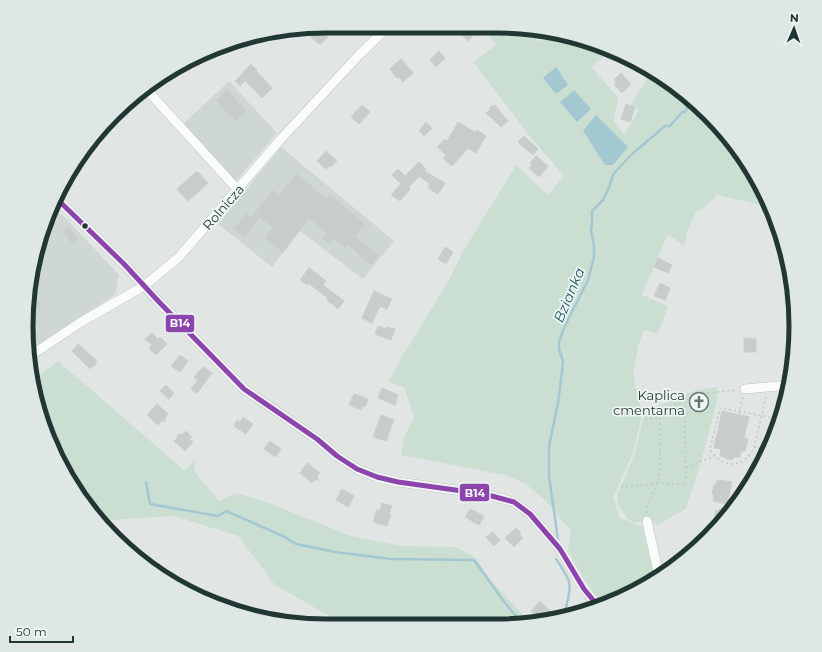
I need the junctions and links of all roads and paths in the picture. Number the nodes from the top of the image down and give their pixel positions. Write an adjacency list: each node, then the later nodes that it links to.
1 (382, 33): 3 (street, Rolnicza)
2 (149, 93): 3 (street)
3 (238, 190): 5 (street, Rolnicza)
4 (60, 202): 5 (street)
5 (144, 286): 6 (street, Rolnicza); 25 (street)
6 (35, 353)
7 (782, 386): 8 (street)
8 (768, 387): 9 (street); 13 (path)
9 (745, 389): 10 (path); 11 (path)
10 (684, 401): 15 (path); 20 (path)
11 (740, 411): 12 (path); 13 (path); 19 (path)
12 (739, 414)
13 (761, 416): 16 (path); 17 (path)
14 (644, 418): 15 (path)
15 (660, 418): 21 (path)
16 (773, 419)
17 (754, 447): 18 (path); 19 (path)
18 (762, 449)
19 (715, 456): 20 (path)
20 (686, 468): 21 (path)
21 (657, 484): 22 (path); 23 (path)
22 (621, 487)
23 (647, 521): 24 (street)
24 (658, 571)
25 (594, 602)

